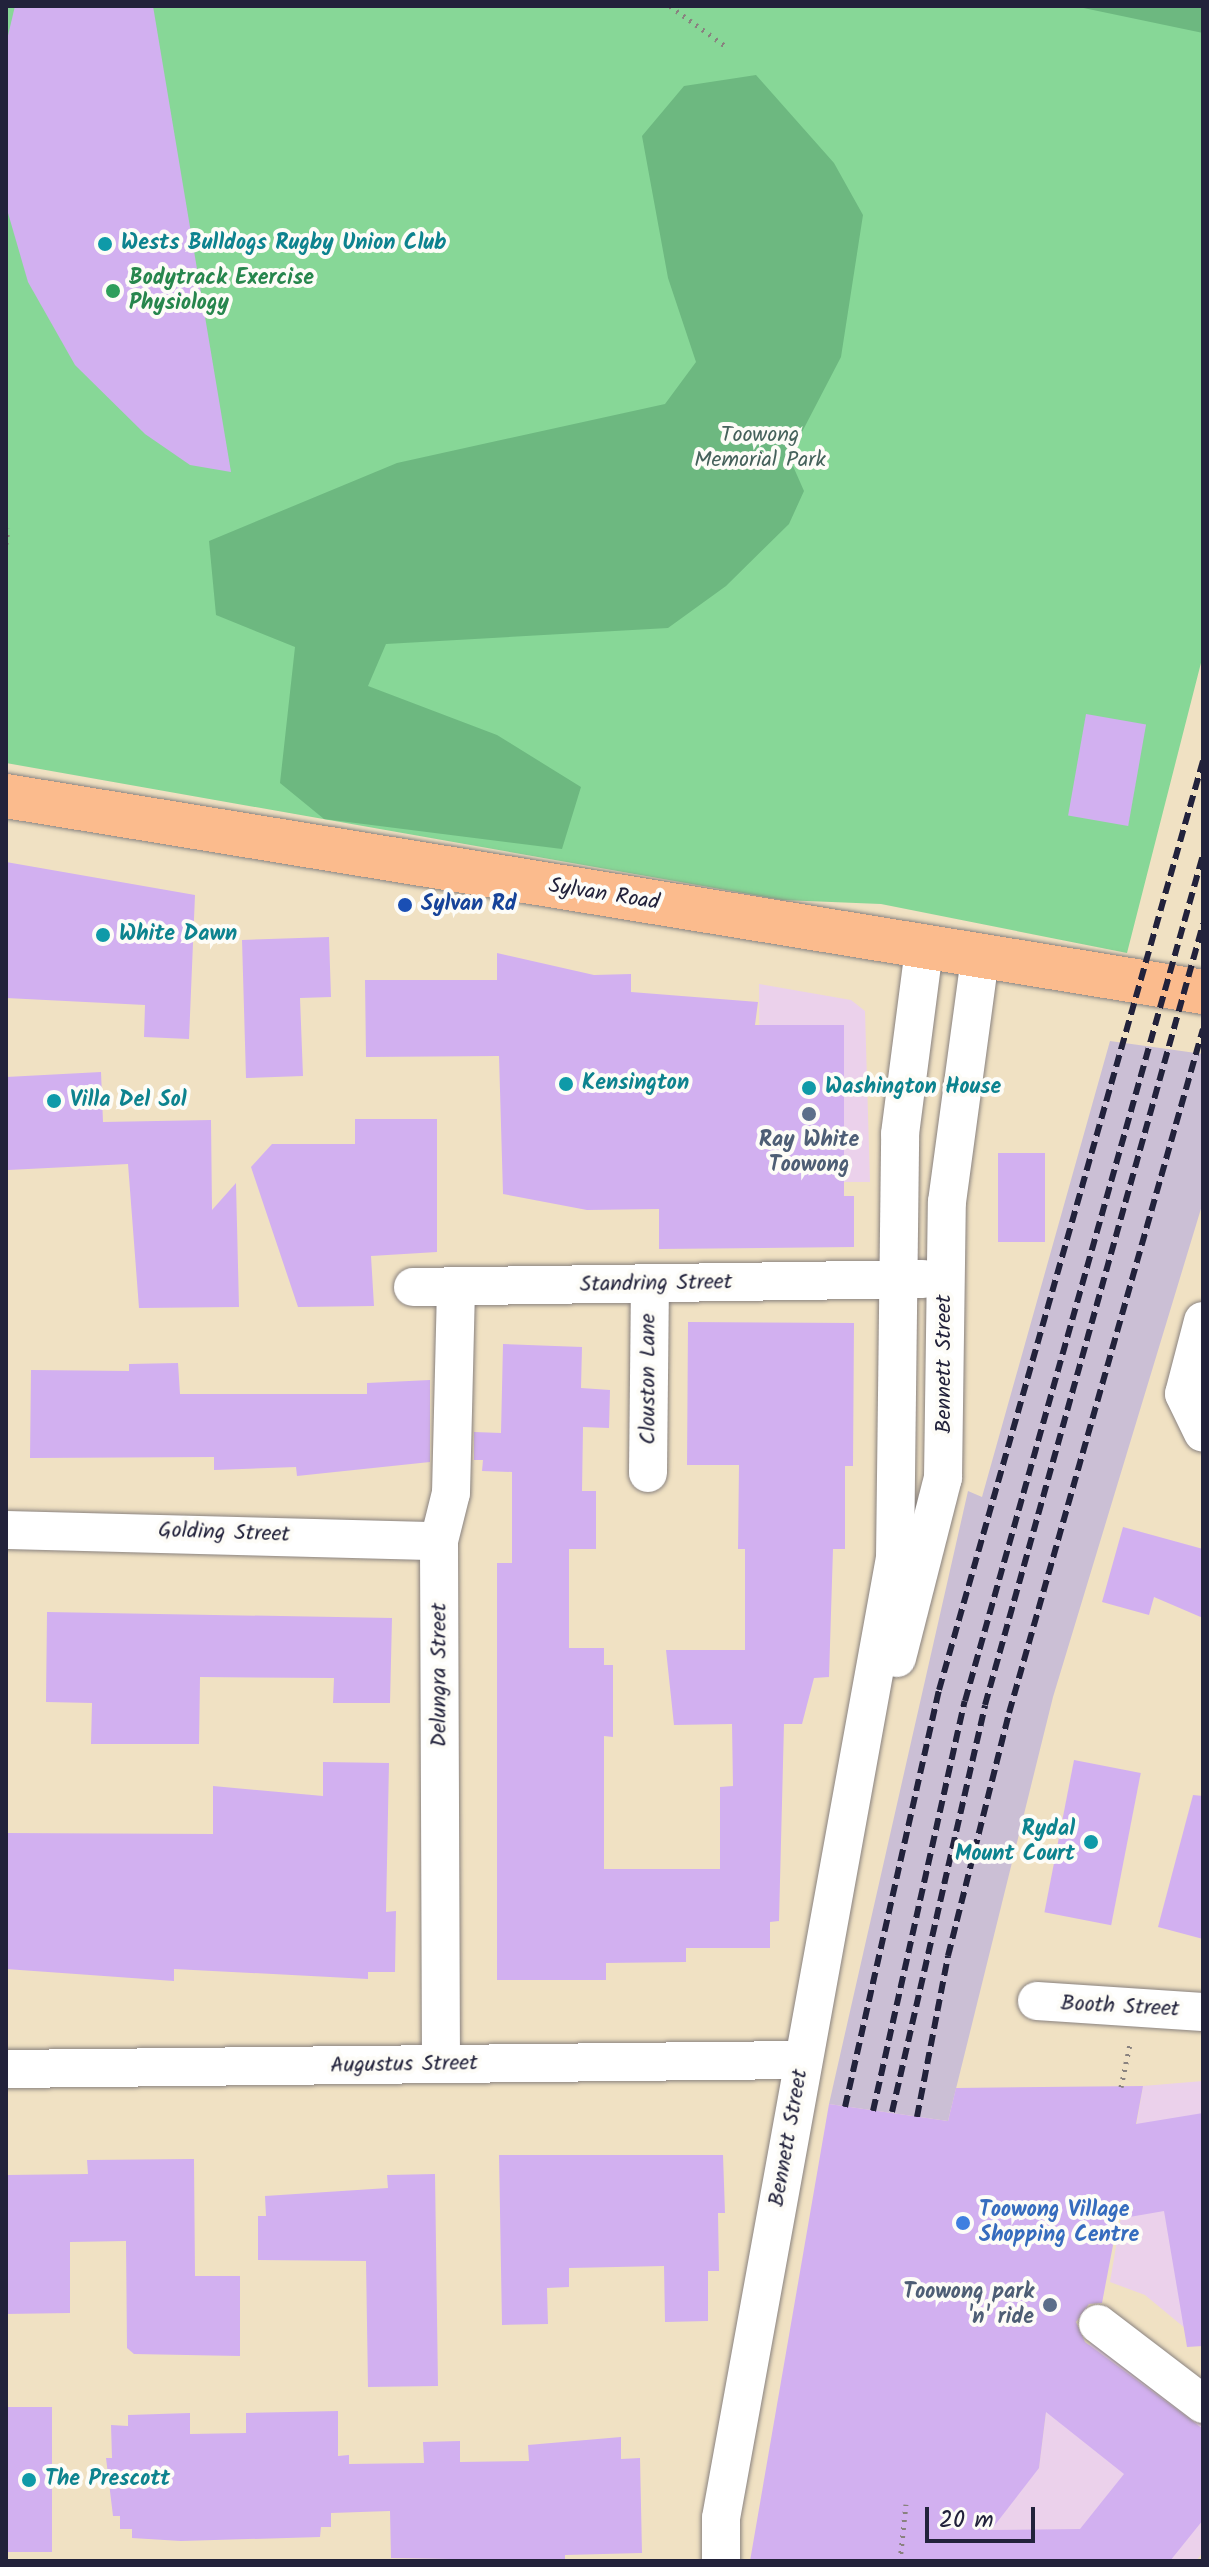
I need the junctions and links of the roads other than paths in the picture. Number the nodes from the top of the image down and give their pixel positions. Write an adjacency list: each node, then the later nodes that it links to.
1 (6, 796): 2 (main road, Sylvan Road)
2 (924, 949): 3 (main road, Sylvan Road); 6 (street, Bennett Street)
3 (980, 957): 4 (main road, Sylvan Road); 5 (street, Bennett Street)
4 (1203, 992)
5 (946, 1278): 6 (street, Standring Street); 15 (street, Bennett Street)
6 (898, 1280): 7 (street, Standring Street); 15 (street, Bennett Street)
7 (650, 1284): 9 (street, Standring Street); 12 (street, Clouston Lane)
8 (413, 1287): 9 (street, Standring Street)
9 (456, 1287): 14 (street, Delungra Street)
10 (1203, 1321): 11 (street)
11 (1203, 1433)
12 (648, 1473)
13 (7, 1528): 14 (street, Golding Street)
14 (439, 1541): 19 (street, Delungra Street)
15 (863, 1761): 18 (street, Bennett Street)
16 (1037, 2001): 17 (street, Booth Street)
17 (1203, 2012)
18 (803, 2060): 19 (street, Augustus Street); 23 (street, Bennett Street)
19 (441, 2064): 20 (street, Augustus Street)
20 (6, 2069)
21 (1098, 2324): 22 (street)
22 (1203, 2404)
23 (721, 2518): 24 (street, Bennett Street); 25 (street, Bennett Street)
24 (699, 2561)
25 (721, 2561)

